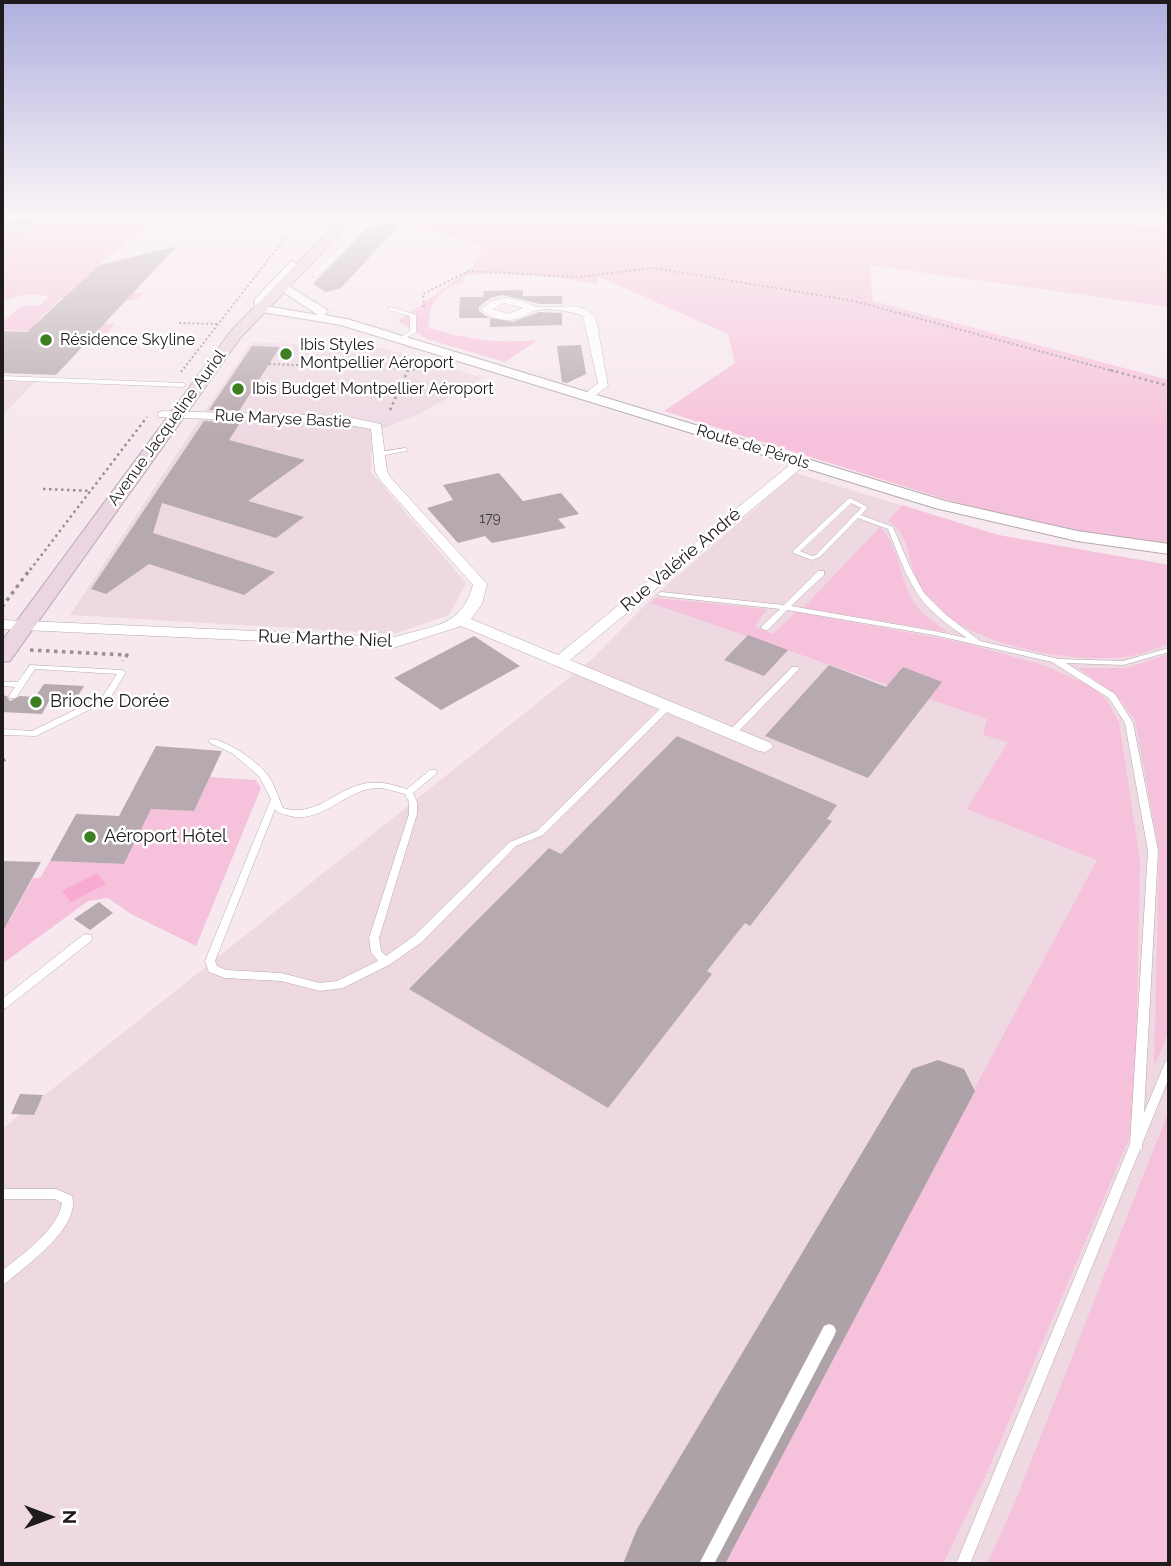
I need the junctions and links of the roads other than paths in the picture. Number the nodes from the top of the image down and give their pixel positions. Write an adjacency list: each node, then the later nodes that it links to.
1 (270, 289): 7 (main road, Avenue Jacqueline Auriol)
2 (270, 289): 7 (street)
3 (276, 289): 7 (main road, Avenue Jacqueline Auriol)
4 (285, 289): 5 (street)
5 (301, 302): 7 (street); 9 (street); 10 (street, Route de Pérols)
6 (529, 308): 14 (street)
7 (253, 309): 9 (street); 9 (street, Route de Pérols); 13 (main road, Avenue Jacqueline Auriol); 15 (main road, Avenue Jacqueline Auriol)
8 (391, 309): 11 (lane)
9 (280, 313): 10 (street, Route de Pérols)
10 (343, 322): 11 (street, Route de Pérols)
11 (399, 340): 14 (street, Route de Pérols)
12 (2, 378): 13 (lane)
13 (178, 384): 15 (main road, Avenue Jacqueline Auriol)
14 (587, 397): 18 (street, Route de Pérols)
15 (162, 415): 17 (street, Rue Maryse Bastie); 25 (main road, Avenue Jacqueline Auriol)
16 (405, 450): 17 (lane)
17 (380, 454): 24 (street, Rue Maryse Bastie)
18 (801, 462): 20 (street, Route de Pérols); 30 (street, Rue Valérie André)
19 (859, 516): 19 (lane); 27 (lane)
20 (1169, 548)
21 (821, 573): 23 (lane)
22 (661, 594): 23 (lane)
23 (788, 608): 26 (lane); 27 (lane)
24 (463, 621): 25 (street, Rue Marthe Niel); 30 (street)
25 (7, 622): 29 (main road, Avenue Jacqueline Auriol)
26 (765, 628)
27 (980, 643): 31 (lane)
28 (1169, 650): 31 (lane)
29 (2, 656)
30 (561, 660): 36 (street)
31 (1055, 660): 48 (lane)
32 (795, 669): 38 (lane)
33 (2, 684): 34 (lane)
34 (21, 685): 35 (lane); 37 (lane)
35 (13, 696)
36 (667, 707): 38 (street); 45 (lane)
37 (2, 732)
38 (732, 733): 40 (street)
39 (213, 741): 43 (lane)
40 (765, 747)
41 (433, 772): 42 (lane)
42 (408, 792): 43 (lane); 45 (lane)
43 (274, 801): 45 (lane)
44 (87, 937): 46 (lane)
45 (385, 962)
46 (2, 1005)
47 (1169, 1065): 48 (lane)
48 (1136, 1147): 53 (lane)
49 (2, 1194): 50 (lane)
50 (2, 1279)
51 (829, 1331): 52 (lane)
52 (706, 1564)
53 (963, 1564)

